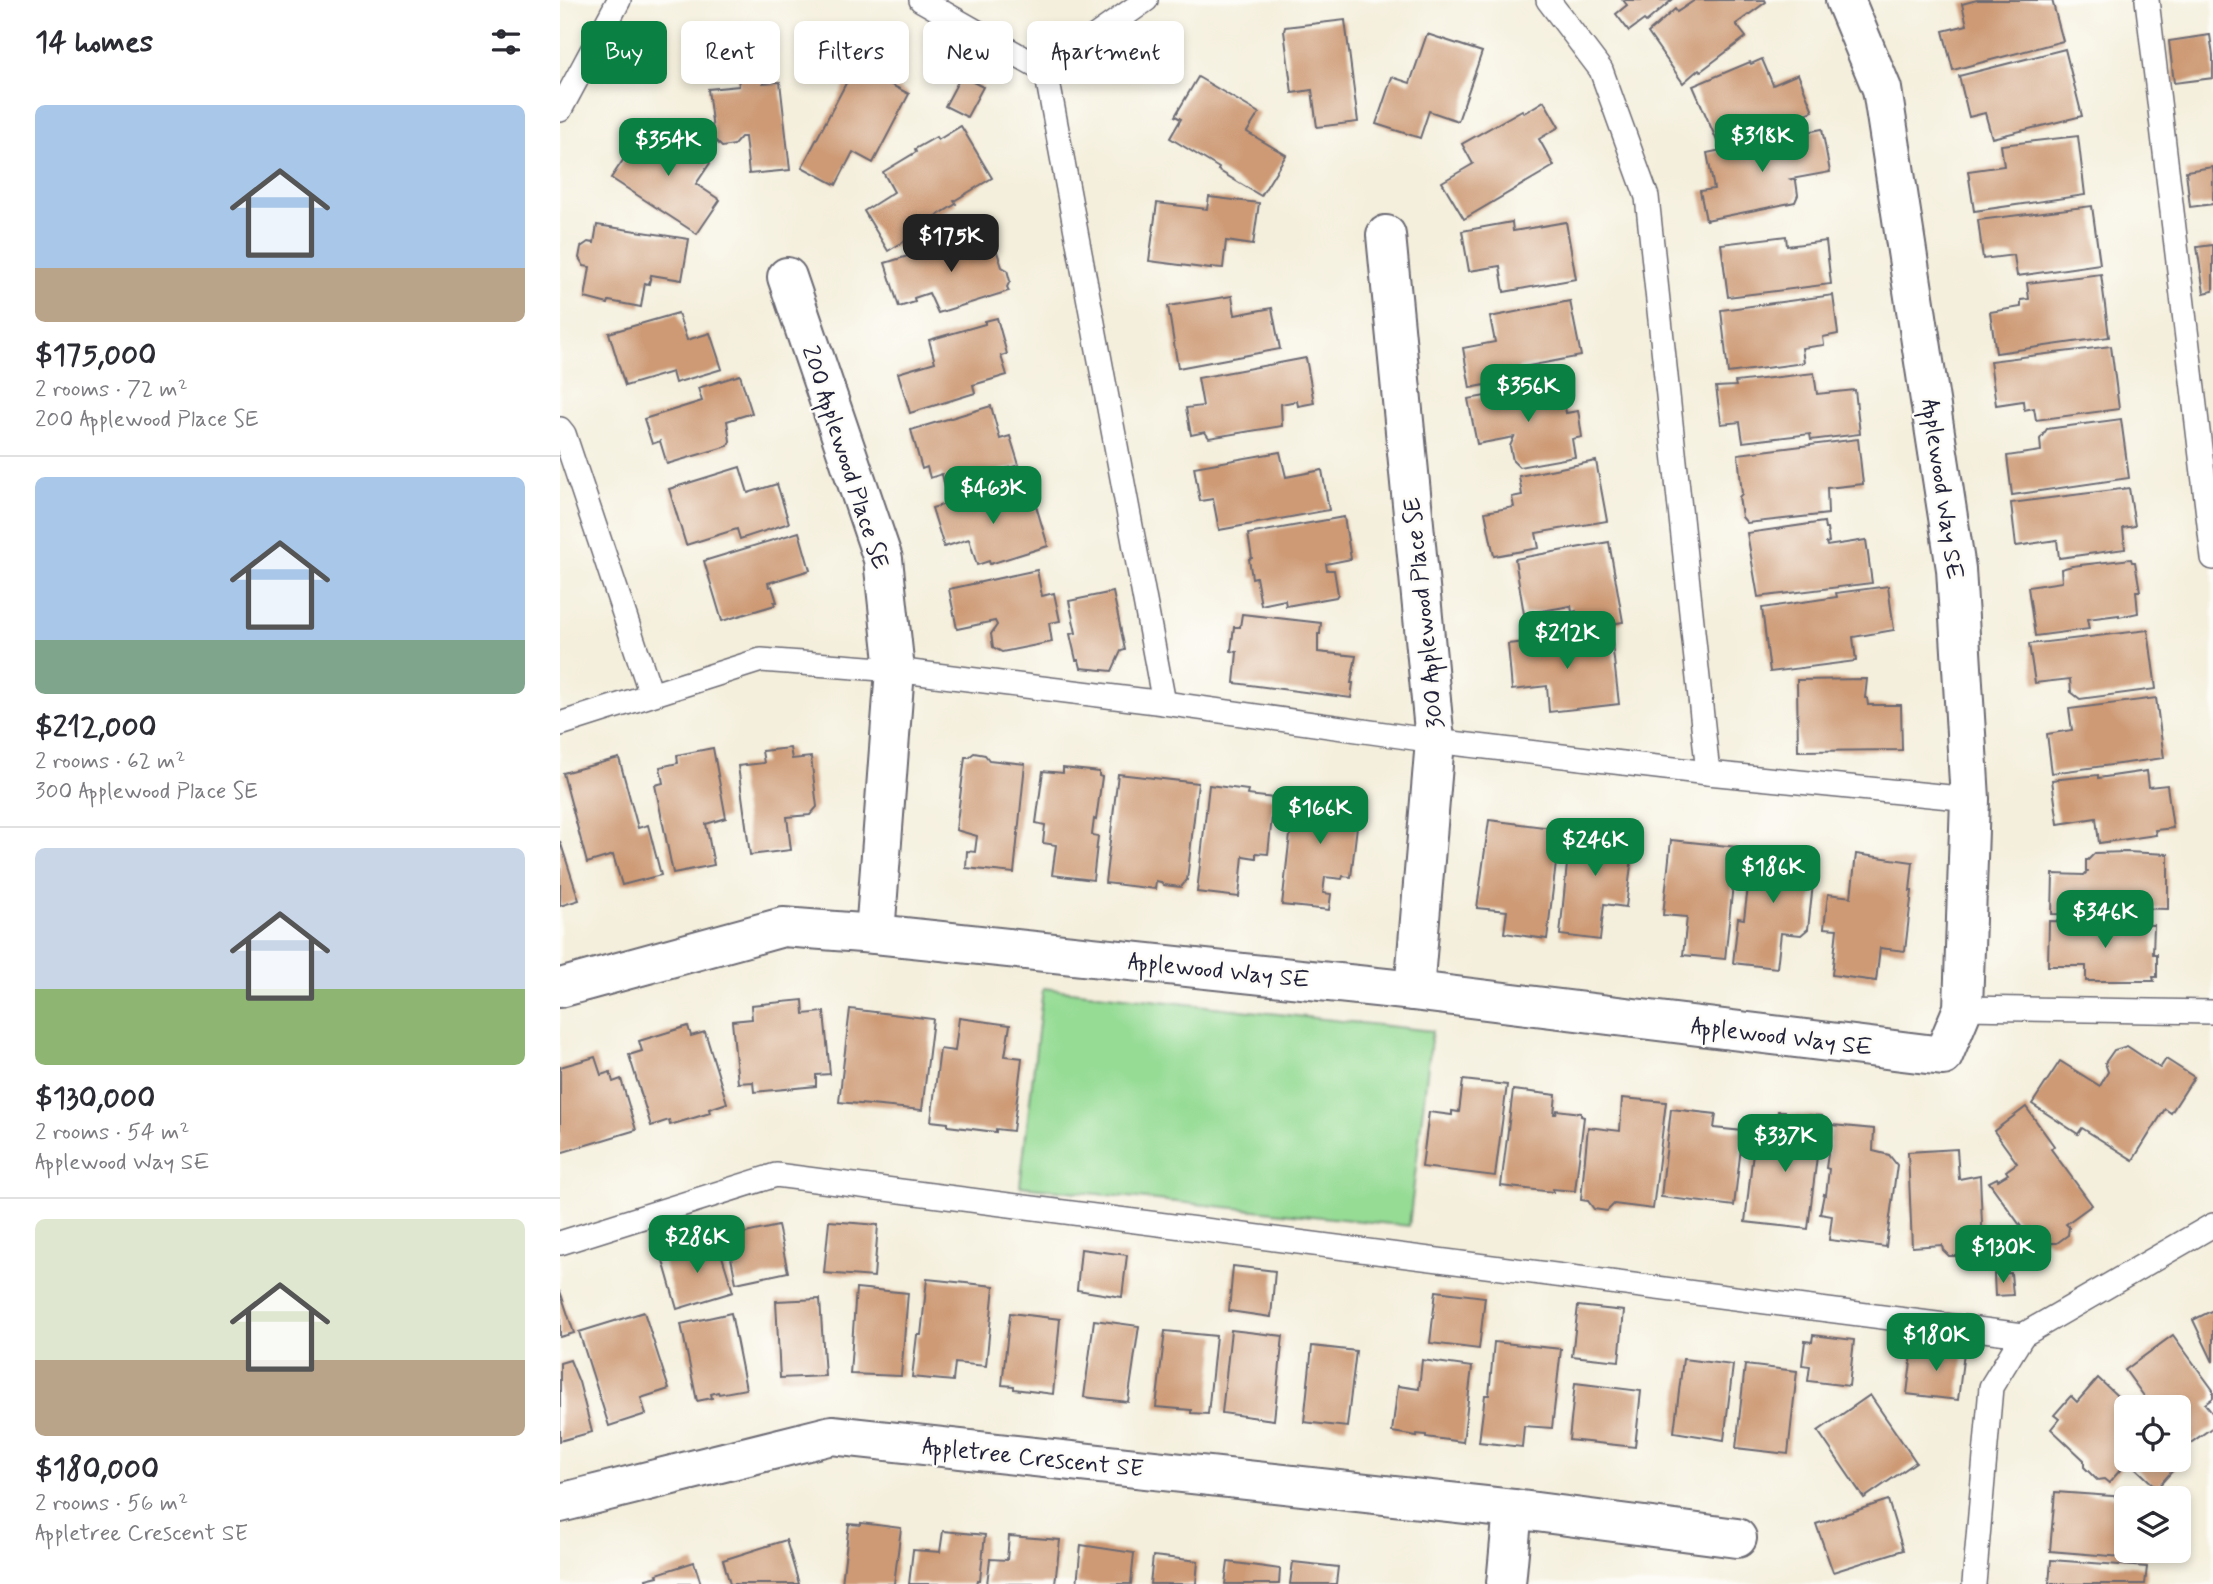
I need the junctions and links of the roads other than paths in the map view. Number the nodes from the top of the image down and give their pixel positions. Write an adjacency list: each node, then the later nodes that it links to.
1 (619, 0): 10 (lane)
2 (921, 0): 8 (lane)
3 (1146, 0): 7 (lane)
4 (1548, 0): 20 (lane)
5 (1845, 0): 21 (street, Applewood Way SE)
6 (2147, 0): 14 (lane)
7 (1116, 21)
8 (1027, 60)
9 (1048, 84): 17 (lane)
10 (560, 110)
11 (1386, 235): 19 (street, 300 Applewood Place SE)
12 (787, 277): 15 (street, 200 Applewood Place SE)
13 (560, 429): 16 (lane)
14 (2213, 558)
15 (895, 670): 16 (lane); 17 (lane); 22 (street, 200 Applewood Place SE)
16 (651, 694): 18 (lane)
17 (1164, 703): 19 (lane)
18 (560, 724)
19 (1435, 741): 20 (lane); 24 (street, 300 Applewood Place SE)
20 (1708, 773): 21 (lane)
21 (1970, 799): 25 (street, Applewood Way SE)
22 (875, 934): 23 (street, Applewood Way SE); 24 (street, Applewood Way SE)
23 (560, 988)
24 (1414, 990): 25 (street, Applewood Way SE)
25 (1963, 1008): 26 (lane)
26 (2213, 1012)
27 (2213, 1225): 29 (lane)
28 (560, 1243): 29 (lane)
29 (2023, 1335): 34 (lane)
30 (560, 1503): 31 (street, Appletree Crescent SE)
31 (1513, 1509): 32 (street, Appletree Crescent SE); 33 (street)
32 (1737, 1538)
33 (1506, 1584)
34 (1974, 1584)

